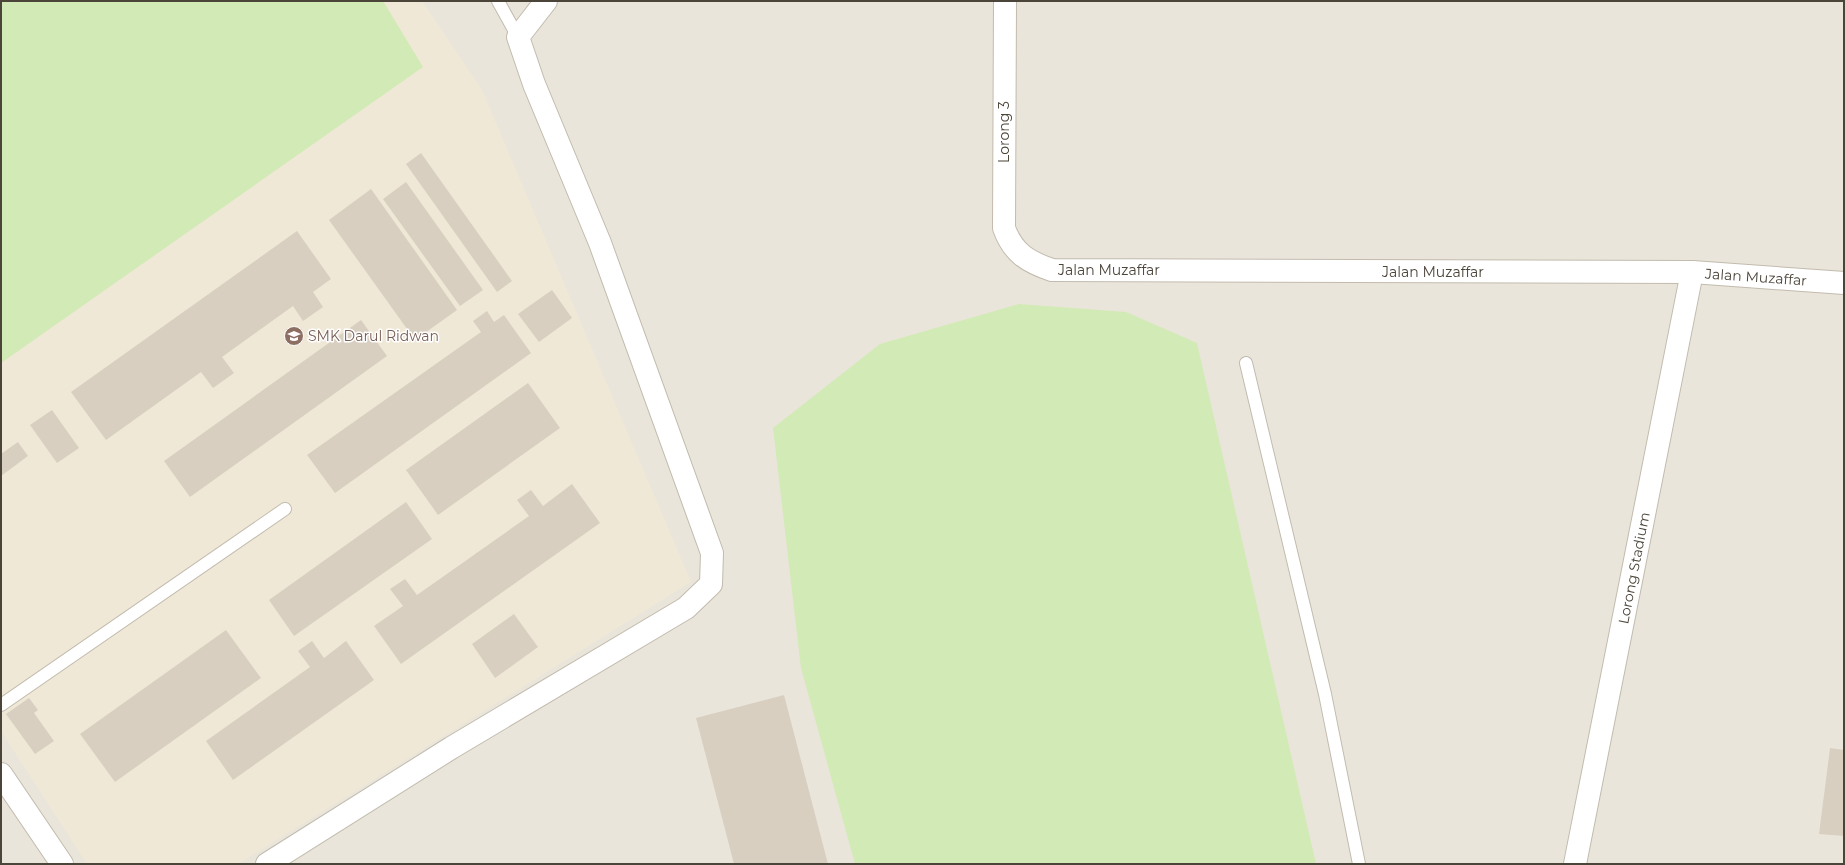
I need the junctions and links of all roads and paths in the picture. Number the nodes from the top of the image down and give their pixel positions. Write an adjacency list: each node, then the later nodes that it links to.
1 (498, 1): 4 (lane)
2 (546, 1): 4 (street)
3 (1005, 1): 5 (street, Lorong 3)
4 (518, 37): 13 (street)
5 (1024, 257): 6 (street, Jalan Muzaffar)
6 (1692, 272): 7 (street, Jalan Muzaffar); 15 (street, Lorong Stadium)
7 (1844, 283)
8 (1246, 363): 14 (lane)
9 (285, 509): 10 (lane)
10 (1, 705)
11 (1, 774): 12 (street)
12 (62, 864)
13 (267, 864)
14 (1359, 864)
15 (1575, 864)

